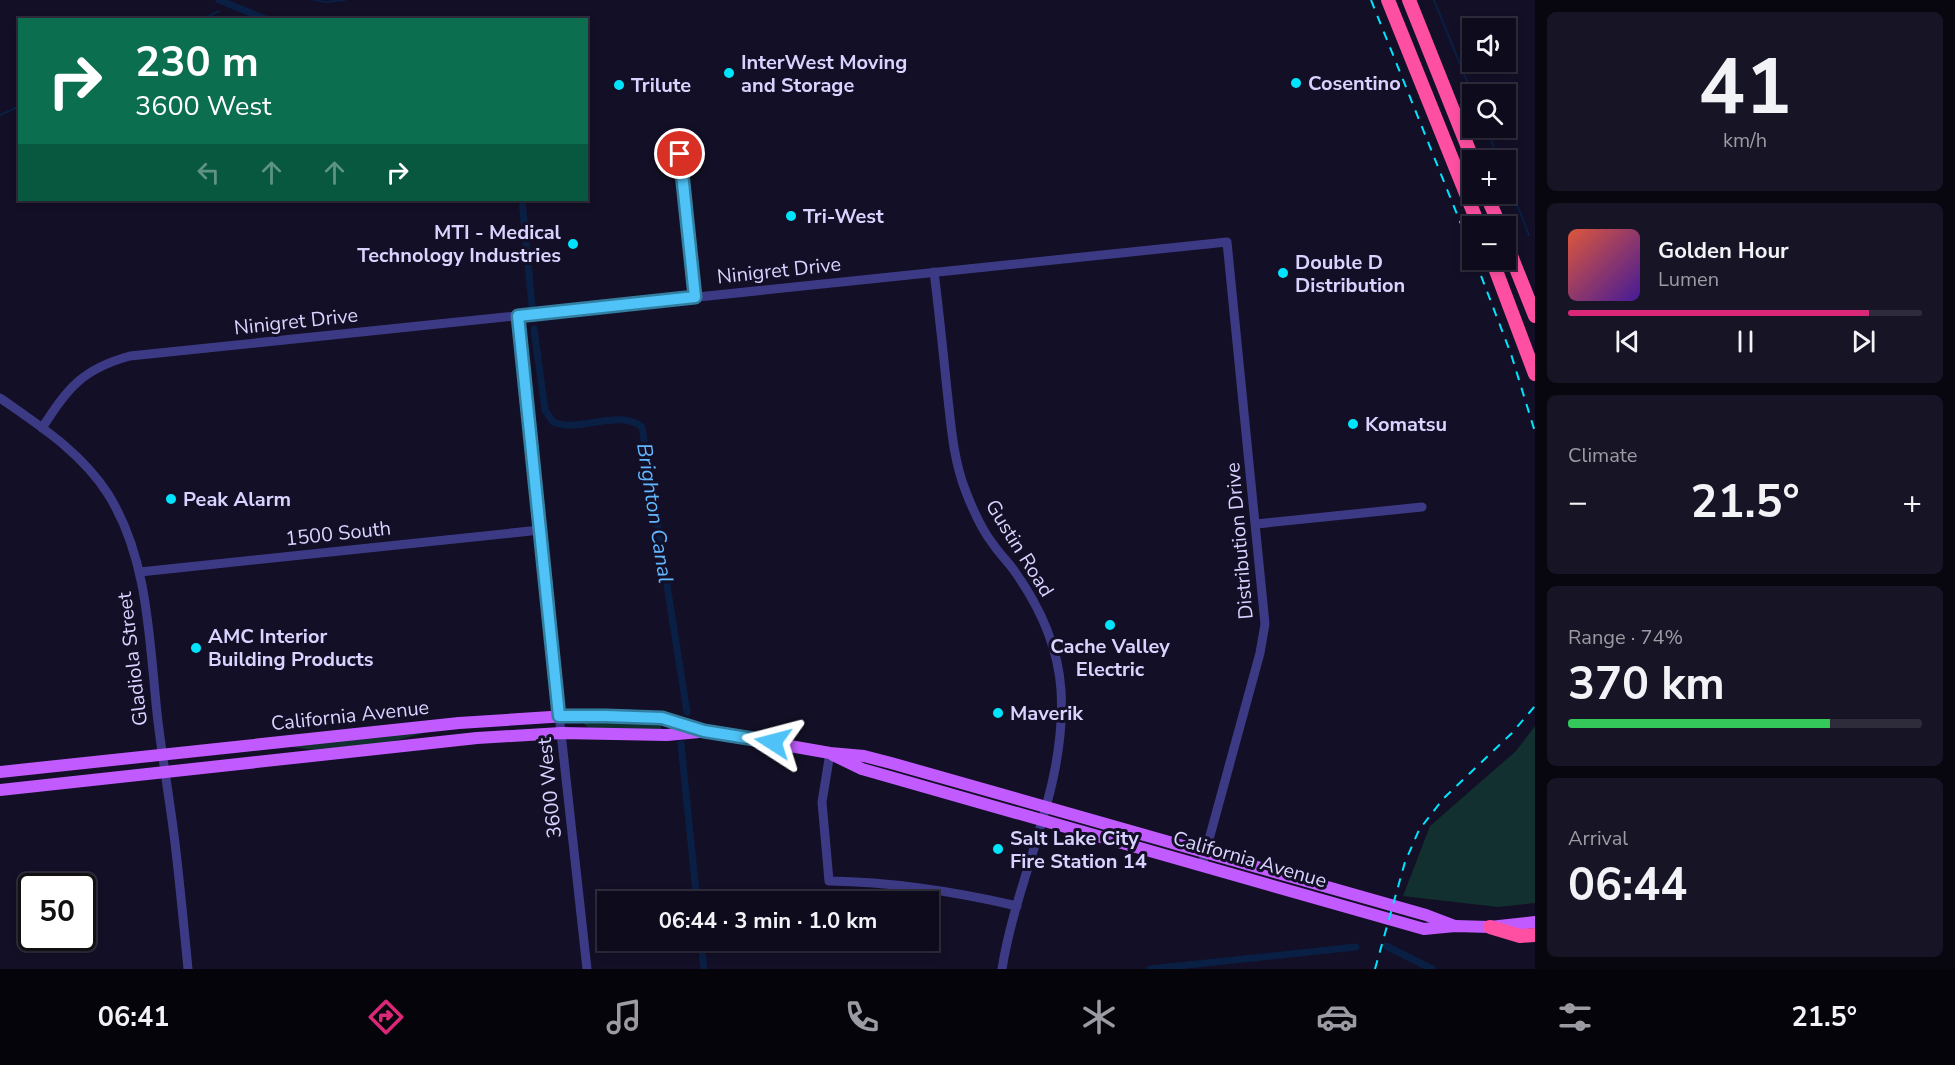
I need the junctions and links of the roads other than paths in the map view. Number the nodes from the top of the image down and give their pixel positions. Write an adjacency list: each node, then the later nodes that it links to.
1 (1388, 0): 5 (highway)
2 (1409, 0): 3 (highway)
3 (1469, 150)
4 (680, 154): 10 (street)
5 (1475, 216)
6 (1227, 242): 9 (street, Ninigret Drive); 17 (street, Distribution Drive)
7 (1516, 268): 12 (highway)
8 (1496, 270): 13 (highway)
9 (934, 272): 10 (street, Ninigret Drive); 32 (street, Gustin Road)
10 (695, 297): 11 (street, Ninigret Drive)
11 (518, 316): 15 (street, Ninigret Drive); 18 (street, 3600 West)
12 (1535, 316)
13 (1535, 374)
14 (0, 398): 15 (street, Gladiola Street)
15 (42, 428): 19 (street, Gladiola Street)
16 (1422, 507): 17 (street)
17 (1256, 524): 34 (street, Distribution Drive)
18 (540, 530): 19 (street, 1500 South); 20 (street, 3600 West)
19 (140, 572): 27 (street, Gladiola Street)
20 (559, 716): 21 (main road, California Avenue); 22 (main road, California Avenue); 23 (street, 3600 West)
21 (443, 724): 24 (main road); 25 (main road, California Avenue)
22 (704, 731): 23 (main road, California Avenue); 26 (main road, California Avenue)
23 (561, 733): 24 (main road, California Avenue); 42 (street, 3600 West)
24 (445, 741): 28 (main road, California Avenue)
25 (281, 742): 27 (main road, California Avenue); 28 (main road)
26 (830, 753): 32 (main road, California Avenue); 33 (main road, California Avenue); 36 (street)
27 (162, 755): 29 (main road, California Avenue); 30 (street, Gladiola Street)
28 (283, 759): 30 (main road, California Avenue)
29 (4, 772): 31 (main road)
30 (164, 772): 31 (main road, California Avenue); 41 (street, Gladiola Street)
31 (6, 790)
32 (1046, 806): 33 (street, Gustin Road); 34 (main road, California Avenue)
33 (1042, 820): 35 (main road, California Avenue); 36 (street, Gustin Road)
34 (1205, 852): 35 (street, Distribution Drive); 38 (main road, California Avenue)
35 (1202, 865): 38 (main road, California Avenue)
36 (1017, 906): 43 (street, Gustin Road)
37 (1535, 922): 39 (main road, California Avenue)
38 (1455, 926): 39 (main road, California Avenue)
39 (1490, 927): 40 (highway)
40 (1535, 935)
41 (188, 969)
42 (587, 969)
43 (1002, 969)

